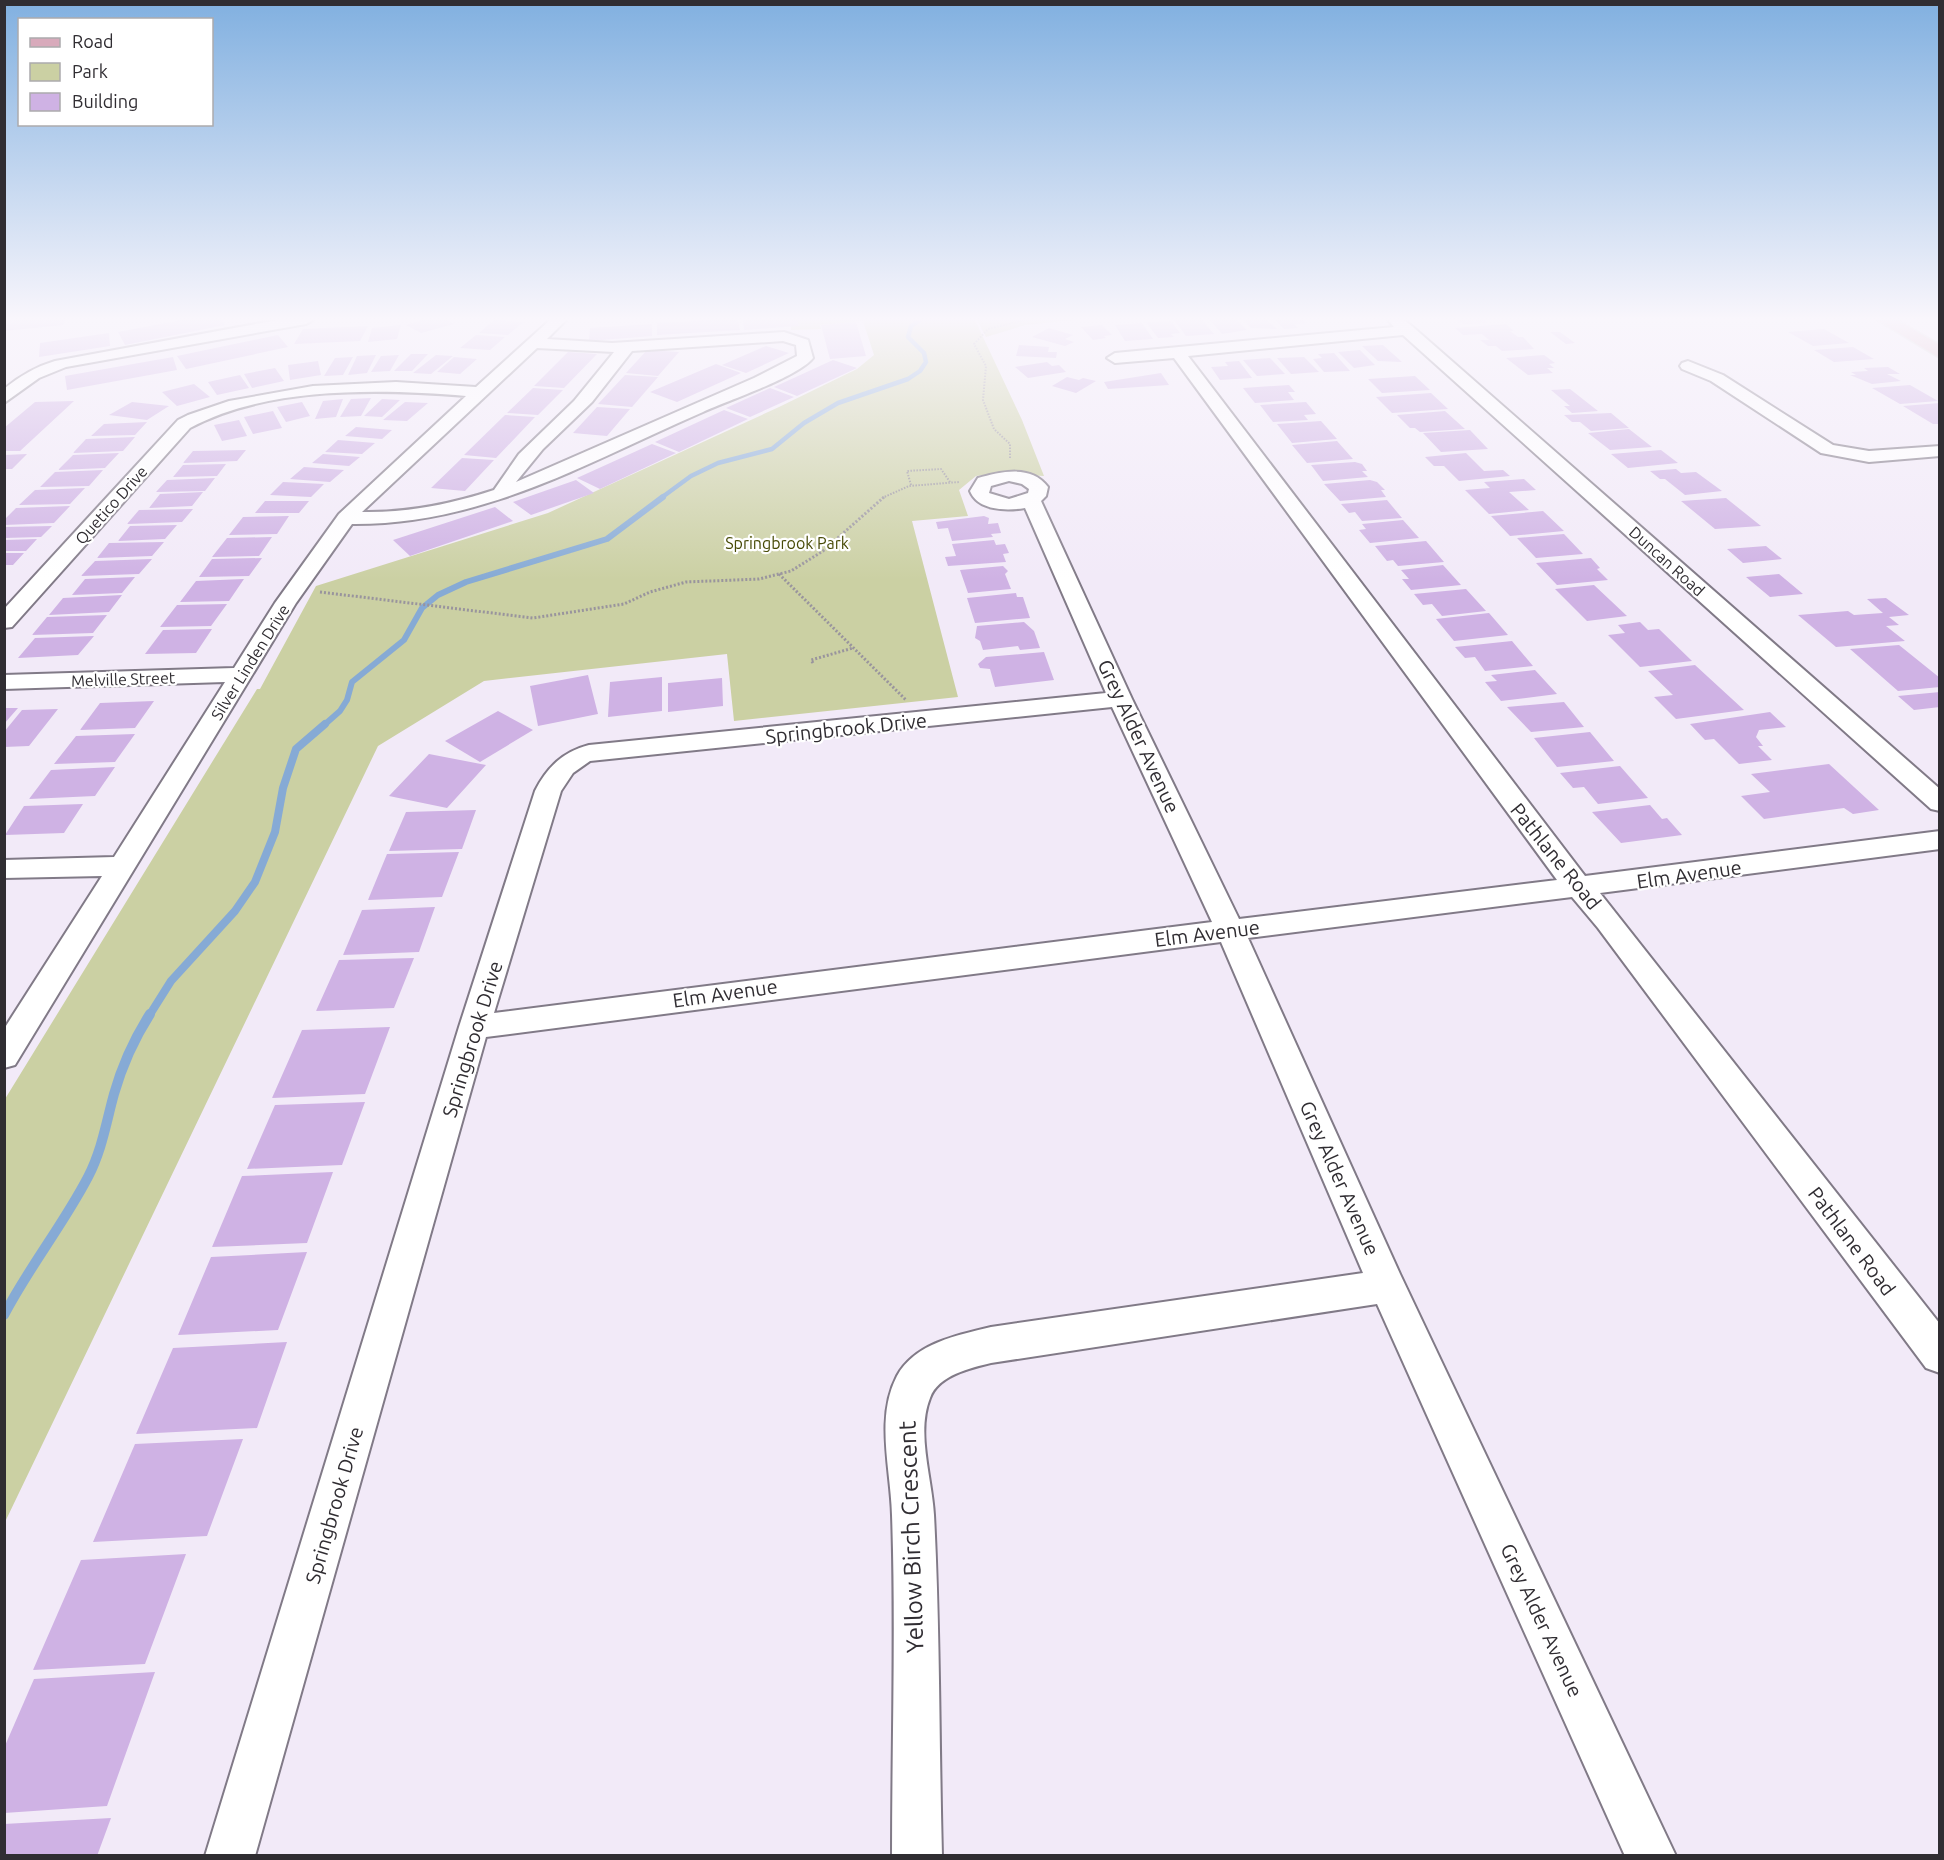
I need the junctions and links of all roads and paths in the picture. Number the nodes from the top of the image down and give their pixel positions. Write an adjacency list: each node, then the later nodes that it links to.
1 (228, 407): 19 (street, Quetico Drive)
2 (463, 407): 16 (street, Silver Linden Drive)
3 (578, 407): 14 (street)
4 (700, 407): 14 (street)
5 (986, 407): 10 (path)
6 (1218, 407): 30 (street, Pathlane Road)
7 (1493, 407): 26 (street, Duncan Road)
8 (1762, 407): 9 (street)
9 (1940, 451)
10 (1009, 476): 12 (street); 15 (street, Grey Alder Avenue)
11 (950, 482): 12 (path); 13 (path); 13 (path)
12 (984, 482): 15 (street)
13 (911, 485): 17 (path)
14 (503, 491): 16 (street)
15 (1031, 500): 24 (street, Grey Alder Avenue)
16 (346, 518): 22 (street, Silver Linden Drive)
17 (779, 574): 18 (path); 20 (path)
18 (319, 592)
19 (4, 622)
20 (853, 648): 21 (path); 25 (path)
21 (813, 663)
22 (242, 675): 23 (street, Melville Street); 28 (street, Silver Linden Drive)
23 (4, 682)
24 (1120, 699): 31 (street, Grey Alder Avenue); 32 (street, Springbrook Drive)
25 (911, 705)
26 (1940, 803)
27 (1940, 840): 30 (street, Elm Avenue)
28 (122, 866): 29 (street); 33 (street, Silver Linden Drive)
29 (4, 869)
30 (1579, 888): 31 (street, Elm Avenue); 35 (street, Pathlane Road)
31 (1230, 930): 32 (street, Elm Avenue); 34 (street, Grey Alder Avenue)
32 (474, 1028): 36 (street, Springbrook Drive)
33 (4, 1056)
34 (1387, 1286): 37 (street, Yellow Birch Crescent); 38 (street, Grey Alder Avenue)
35 (1940, 1355)
36 (230, 1856)
37 (917, 1856)
38 (1651, 1856)

